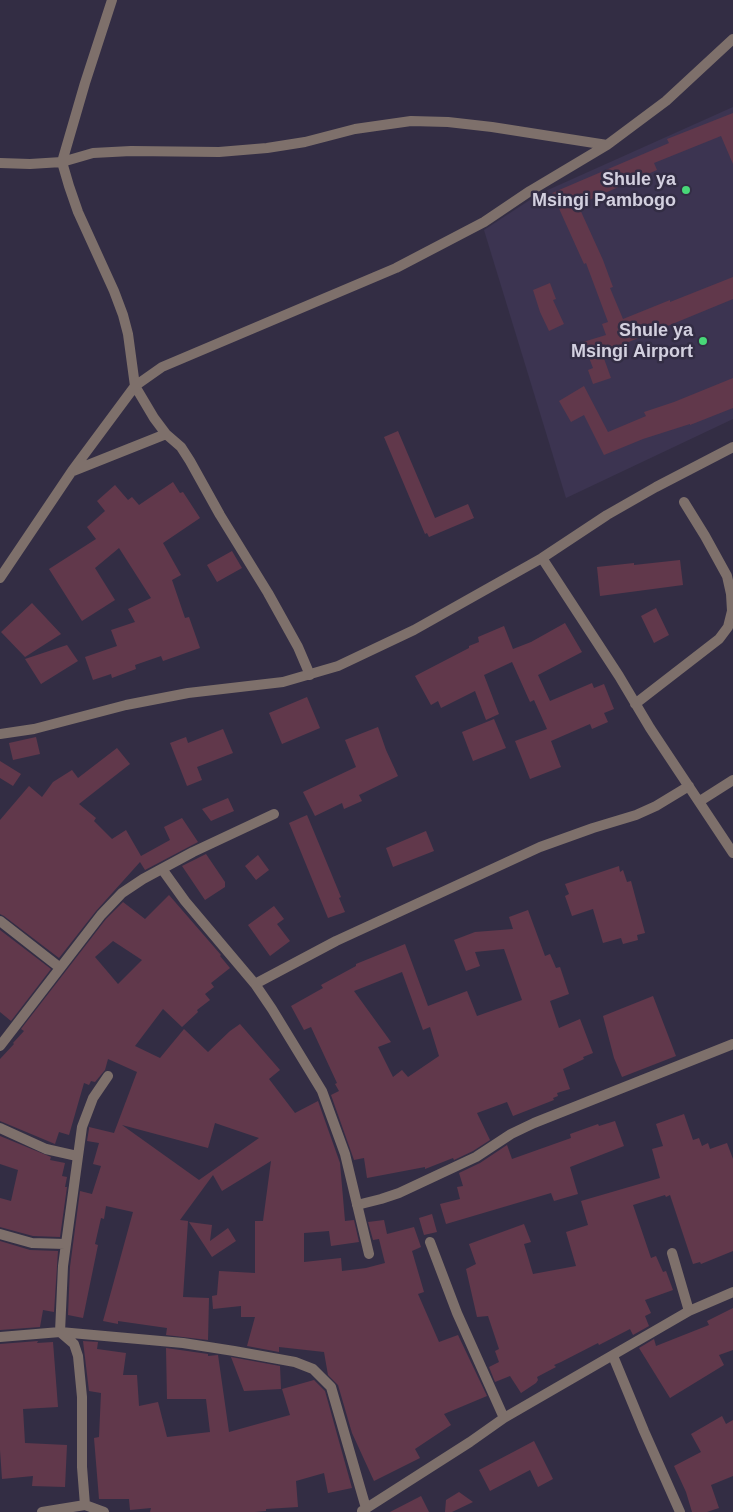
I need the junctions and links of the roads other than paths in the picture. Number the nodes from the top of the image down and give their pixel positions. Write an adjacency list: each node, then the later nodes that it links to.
1 (112, 0): 4 (street)
2 (733, 39): 3 (street)
3 (607, 145): 4 (street); 6 (street)
4 (62, 162): 5 (street); 6 (street)
5 (0, 163)
6 (135, 386): 7 (street); 9 (street)
7 (166, 434): 9 (street); 13 (street)
8 (733, 447): 11 (street)
9 (72, 471): 12 (street)
10 (684, 502): 14 (street)
11 (542, 558): 13 (street); 14 (street)
12 (0, 578)
13 (310, 675): 15 (street)
14 (635, 704): 17 (street)
15 (0, 734)
16 (733, 780): 18 (street)
17 (689, 786): 18 (street); 24 (street)
18 (700, 801): 20 (street)
19 (274, 814): 21 (street)
20 (733, 852)
21 (162, 869): 23 (street); 24 (street)
22 (0, 921): 23 (street)
23 (59, 967): 26 (street)
24 (255, 984): 30 (street)
25 (733, 1044): 30 (street)
26 (0, 1046)
27 (108, 1076): 29 (street)
28 (0, 1128): 29 (street)
29 (77, 1156): 33 (street)
30 (356, 1205): 35 (street)
31 (0, 1234): 33 (street)
32 (430, 1242): 41 (street)
33 (65, 1244): 38 (street)
34 (672, 1253): 37 (street)
35 (368, 1254)
36 (733, 1292): 37 (street)
37 (689, 1311): 40 (street)
38 (60, 1332): 39 (street); 42 (street); 43 (street)
39 (0, 1338)
40 (613, 1356): 41 (street); 46 (street)
41 (504, 1418): 43 (street)
42 (85, 1505): 44 (street); 45 (street)
43 (363, 1510)
44 (42, 1512)
45 (104, 1512)
46 (680, 1512)

